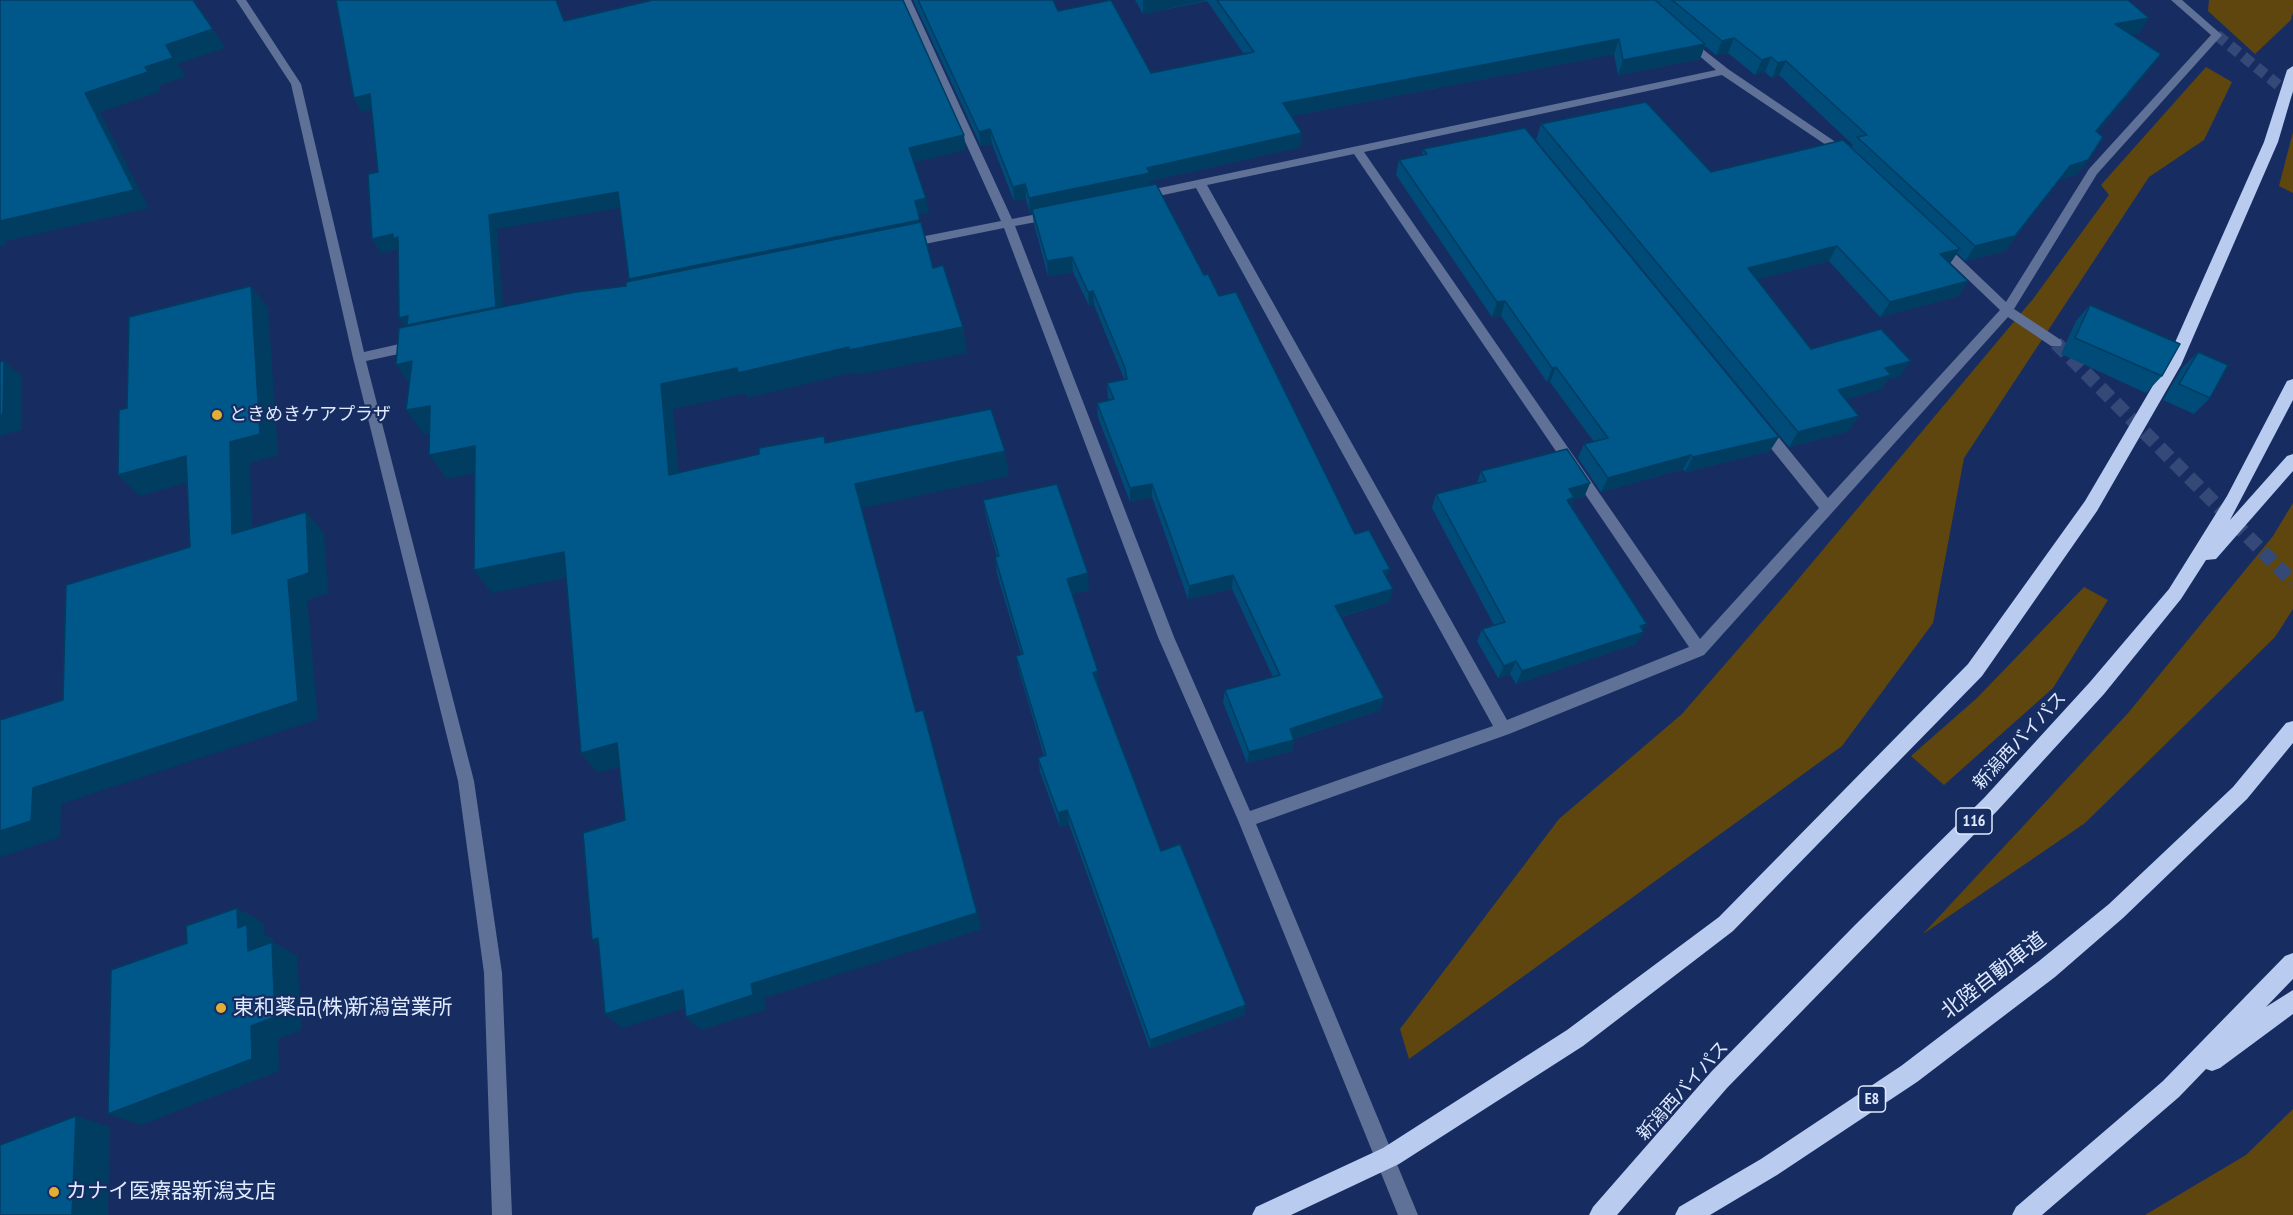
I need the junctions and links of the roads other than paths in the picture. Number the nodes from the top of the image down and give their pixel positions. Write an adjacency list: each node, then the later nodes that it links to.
1 (241, 0): 18 (street)
2 (906, 0): 12 (street)
3 (2176, 0): 15 (street)
4 (1680, 33): 6 (street)
5 (2293, 70): 32 (highway)
6 (1724, 71): 7 (street); 8 (street)
7 (1357, 150): 9 (street); 24 (street)
8 (1851, 162)
9 (1200, 184): 10 (street); 25 (street)
10 (1132, 198)
11 (1065, 212): 12 (street)
12 (1008, 224): 14 (street); 27 (street)
13 (1929, 236): 15 (street)
14 (896, 245)
15 (2007, 310): 17 (street); 22 (street)
16 (430, 343): 18 (street)
17 (2056, 343)
18 (359, 358): 31 (street)
19 (2293, 385): 23 (highway, 新潟西バイパス / 116)
20 (1752, 415): 22 (street)
21 (2293, 460): 23 (highway)
22 (1828, 508): 24 (street)
23 (2175, 594): 34 (highway, 新潟西バイパス / 116)
24 (1699, 650): 25 (street)
25 (1503, 729): 27 (street)
26 (2293, 729): 35 (highway, 北陸自動車道 / E8)
27 (1246, 820): 33 (street)
28 (2293, 964): 30 (highway)
29 (2293, 1001): 30 (highway)
30 (2171, 1089): 36 (highway)
31 (502, 1215)
32 (1264, 1215)
33 (1408, 1215)
34 (1601, 1215)
35 (1687, 1215)
36 (2024, 1215)

